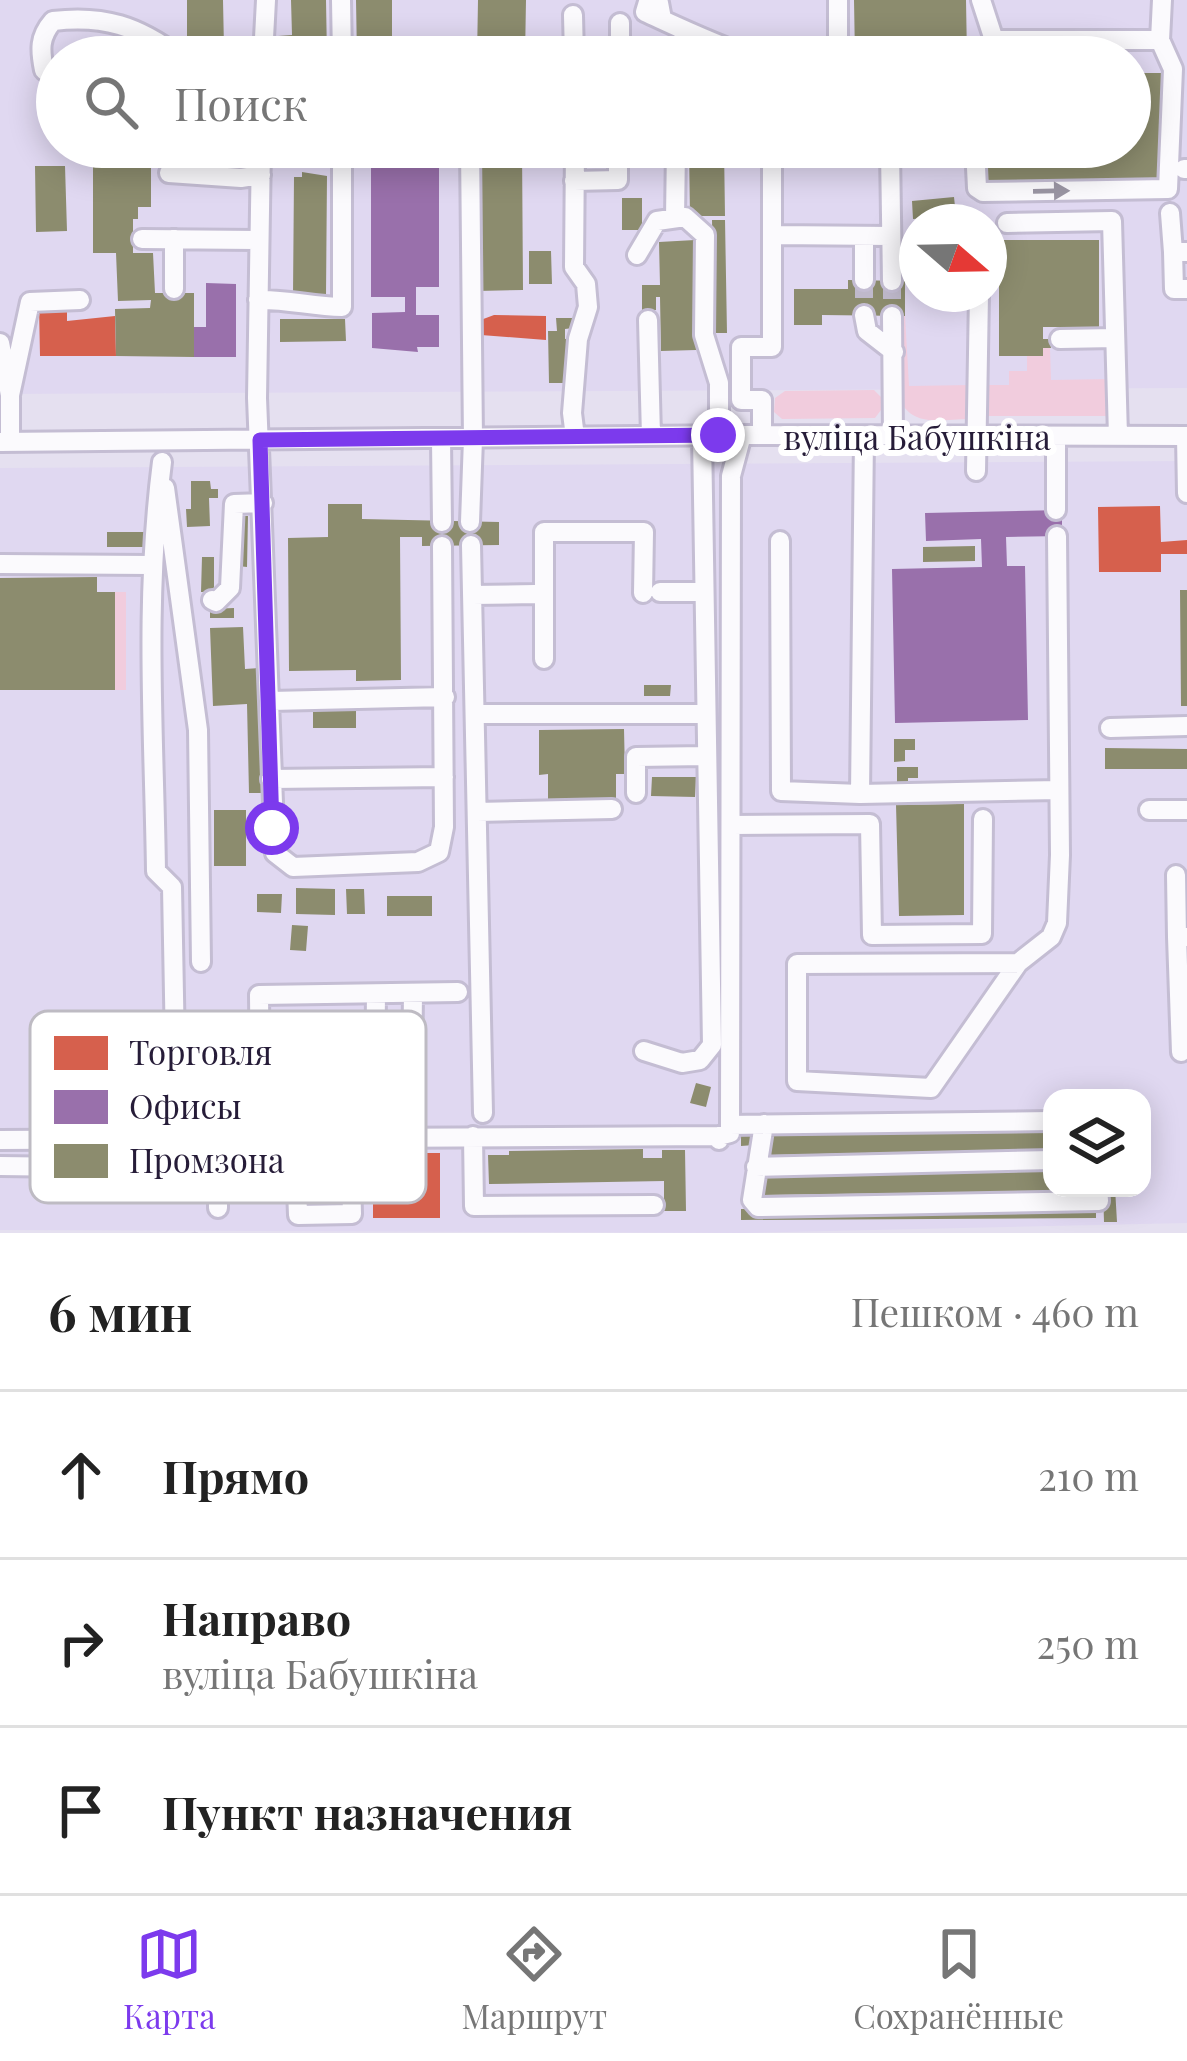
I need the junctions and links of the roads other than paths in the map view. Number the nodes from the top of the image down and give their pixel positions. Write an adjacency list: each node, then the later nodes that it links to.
1 (266, 0): 11 (street)
2 (341, 0): 12 (street)
3 (838, 0): 16 (street)
4 (981, 0): 17 (street)
5 (1162, 0): 19 (street)
6 (573, 15): 13 (street)
7 (662, 20): 15 (street)
8 (620, 22): 14 (street)
9 (43, 36): 10 (street)
10 (148, 36)
11 (264, 36)
12 (342, 36)
13 (574, 36)
14 (620, 36)
15 (701, 36)
16 (838, 36)
17 (993, 36)
18 (1151, 40): 19 (street)
19 (1160, 40): 28 (street, one-way to 19)
20 (261, 168): 30 (street)
21 (342, 168): 47 (street)
22 (470, 168): 68 (street)
23 (574, 168): 31 (street)
24 (618, 168): 31 (street)
25 (676, 168): 33 (street)
26 (772, 168): 35 (street)
27 (890, 168): 37 (street)
28 (976, 168)
29 (170, 173): 30 (street)
30 (261, 175): 40 (street)
31 (574, 181): 64 (street)
32 (1170, 212): 41 (street)
33 (675, 218): 42 (street); 60 (street)
34 (1007, 223): 53 (street)
35 (773, 235): 36 (street); 58 (street)
36 (864, 236): 37 (street); 43 (street)
37 (891, 236): 44 (street)
38 (142, 239): 39 (street)
39 (174, 239): 40 (street); 45 (street)
40 (259, 240): 47 (street)
41 (1180, 252): 46 (street)
42 (637, 255)
43 (864, 280)
44 (892, 281)
45 (173, 289)
46 (1187, 289)
47 (258, 300): 69 (street)
48 (80, 301): 57 (street)
49 (980, 312): 67 (street)
50 (864, 316): 56 (street)
51 (892, 316): 56 (street)
52 (648, 320): 59 (street)
53 (1115, 338): 54 (street); 62 (street)
54 (1060, 339)
55 (0, 343): 57 (street)
56 (893, 352): 66 (street)
57 (10, 394): 72 (street)
58 (752, 435): 60 (street, вуліца Бабушкіна); 65 (street, вуліца Бабушкіна); 108 (street)
59 (651, 436): 60 (street, вуліца Бабушкіна); 64 (street, вуліца Бабушкіна)
60 (710, 436): 86 (street)
61 (1056, 436): 62 (street, вуліца Бабушкіна); 67 (street, вуліца Бабушкіна); 77 (street)
62 (1118, 436): 63 (street, вуліца Бабушкіна)
63 (1187, 436): 75 (street)
64 (575, 437): 68 (street, вуліца Бабушкіна)
65 (864, 437): 66 (street, вуліца Бабушкіна); 102 (street)
66 (893, 437): 67 (street, вуліца Бабушкіна)
67 (978, 437): 74 (street)
68 (473, 439): 70 (street, вуліца Бабушкіна); 79 (street)
69 (260, 440): 70 (street, вуліца Бабушкіна); 71 (street, вуліца Бабушкіна); 76 (street)
70 (442, 440): 78 (street)
71 (162, 441): 72 (street, вуліца Бабушкіна); 73 (street)
72 (5, 442)
73 (162, 463): 85 (street); 111 (street)
74 (976, 471)
75 (1187, 493)
76 (263, 503): 89 (street); 92 (street)
77 (1056, 510)
78 (442, 522)
79 (470, 522)
80 (1057, 536): 100 (street)
81 (780, 541): 102 (street)
82 (471, 545): 88 (street)
83 (442, 546): 91 (street)
84 (0, 564): 85 (street)
85 (151, 565): 116 (street)
86 (704, 592): 90 (street); 93 (street)
87 (535, 594): 88 (street)
88 (472, 596): 94 (street)
89 (212, 600)
90 (544, 659)
91 (445, 697): 92 (street); 98 (street)
92 (271, 701): 99 (street)
93 (705, 714): 94 (street); 97 (street)
94 (475, 715): 106 (street)
95 (1187, 726): 96 (street)
96 (1110, 728)
97 (705, 756): 101 (street); 120 (street)
98 (444, 777): 99 (street); 99 (street)
99 (272, 779)
100 (1059, 790): 102 (street); 112 (street)
101 (636, 793)
102 (860, 794)
103 (612, 809): 106 (street)
104 (1149, 810): 105 (street)
105 (1187, 810)
106 (477, 812): 122 (street)
107 (983, 819): 108 (street)
108 (730, 825): 125 (street)
109 (1177, 875): 110 (street)
110 (1182, 937): 121 (street)
111 (201, 962)
112 (1018, 963): 112 (street)
113 (458, 992): 114 (street)
114 (413, 993): 115 (street); 119 (street)
115 (376, 994): 117 (street); 118 (street)
116 (174, 1011)
117 (259, 1011)
118 (376, 1011)
119 (413, 1011)
120 (644, 1051)
121 (1181, 1052)
122 (483, 1113)
123 (1043, 1121): 124 (street)
124 (764, 1124): 125 (street); 133 (street)
125 (723, 1133): 126 (street)
126 (472, 1136): 127 (street); 138 (street)
127 (426, 1137)
128 (0, 1140): 129 (street)
129 (30, 1140)
130 (1043, 1160): 133 (street)
131 (0, 1166): 132 (street)
132 (30, 1167)
133 (756, 1167): 134 (street)
134 (1099, 1197)
135 (218, 1203): 139 (street)
136 (298, 1203): 137 (street)
137 (352, 1203)
138 (654, 1205)
139 (218, 1208)

